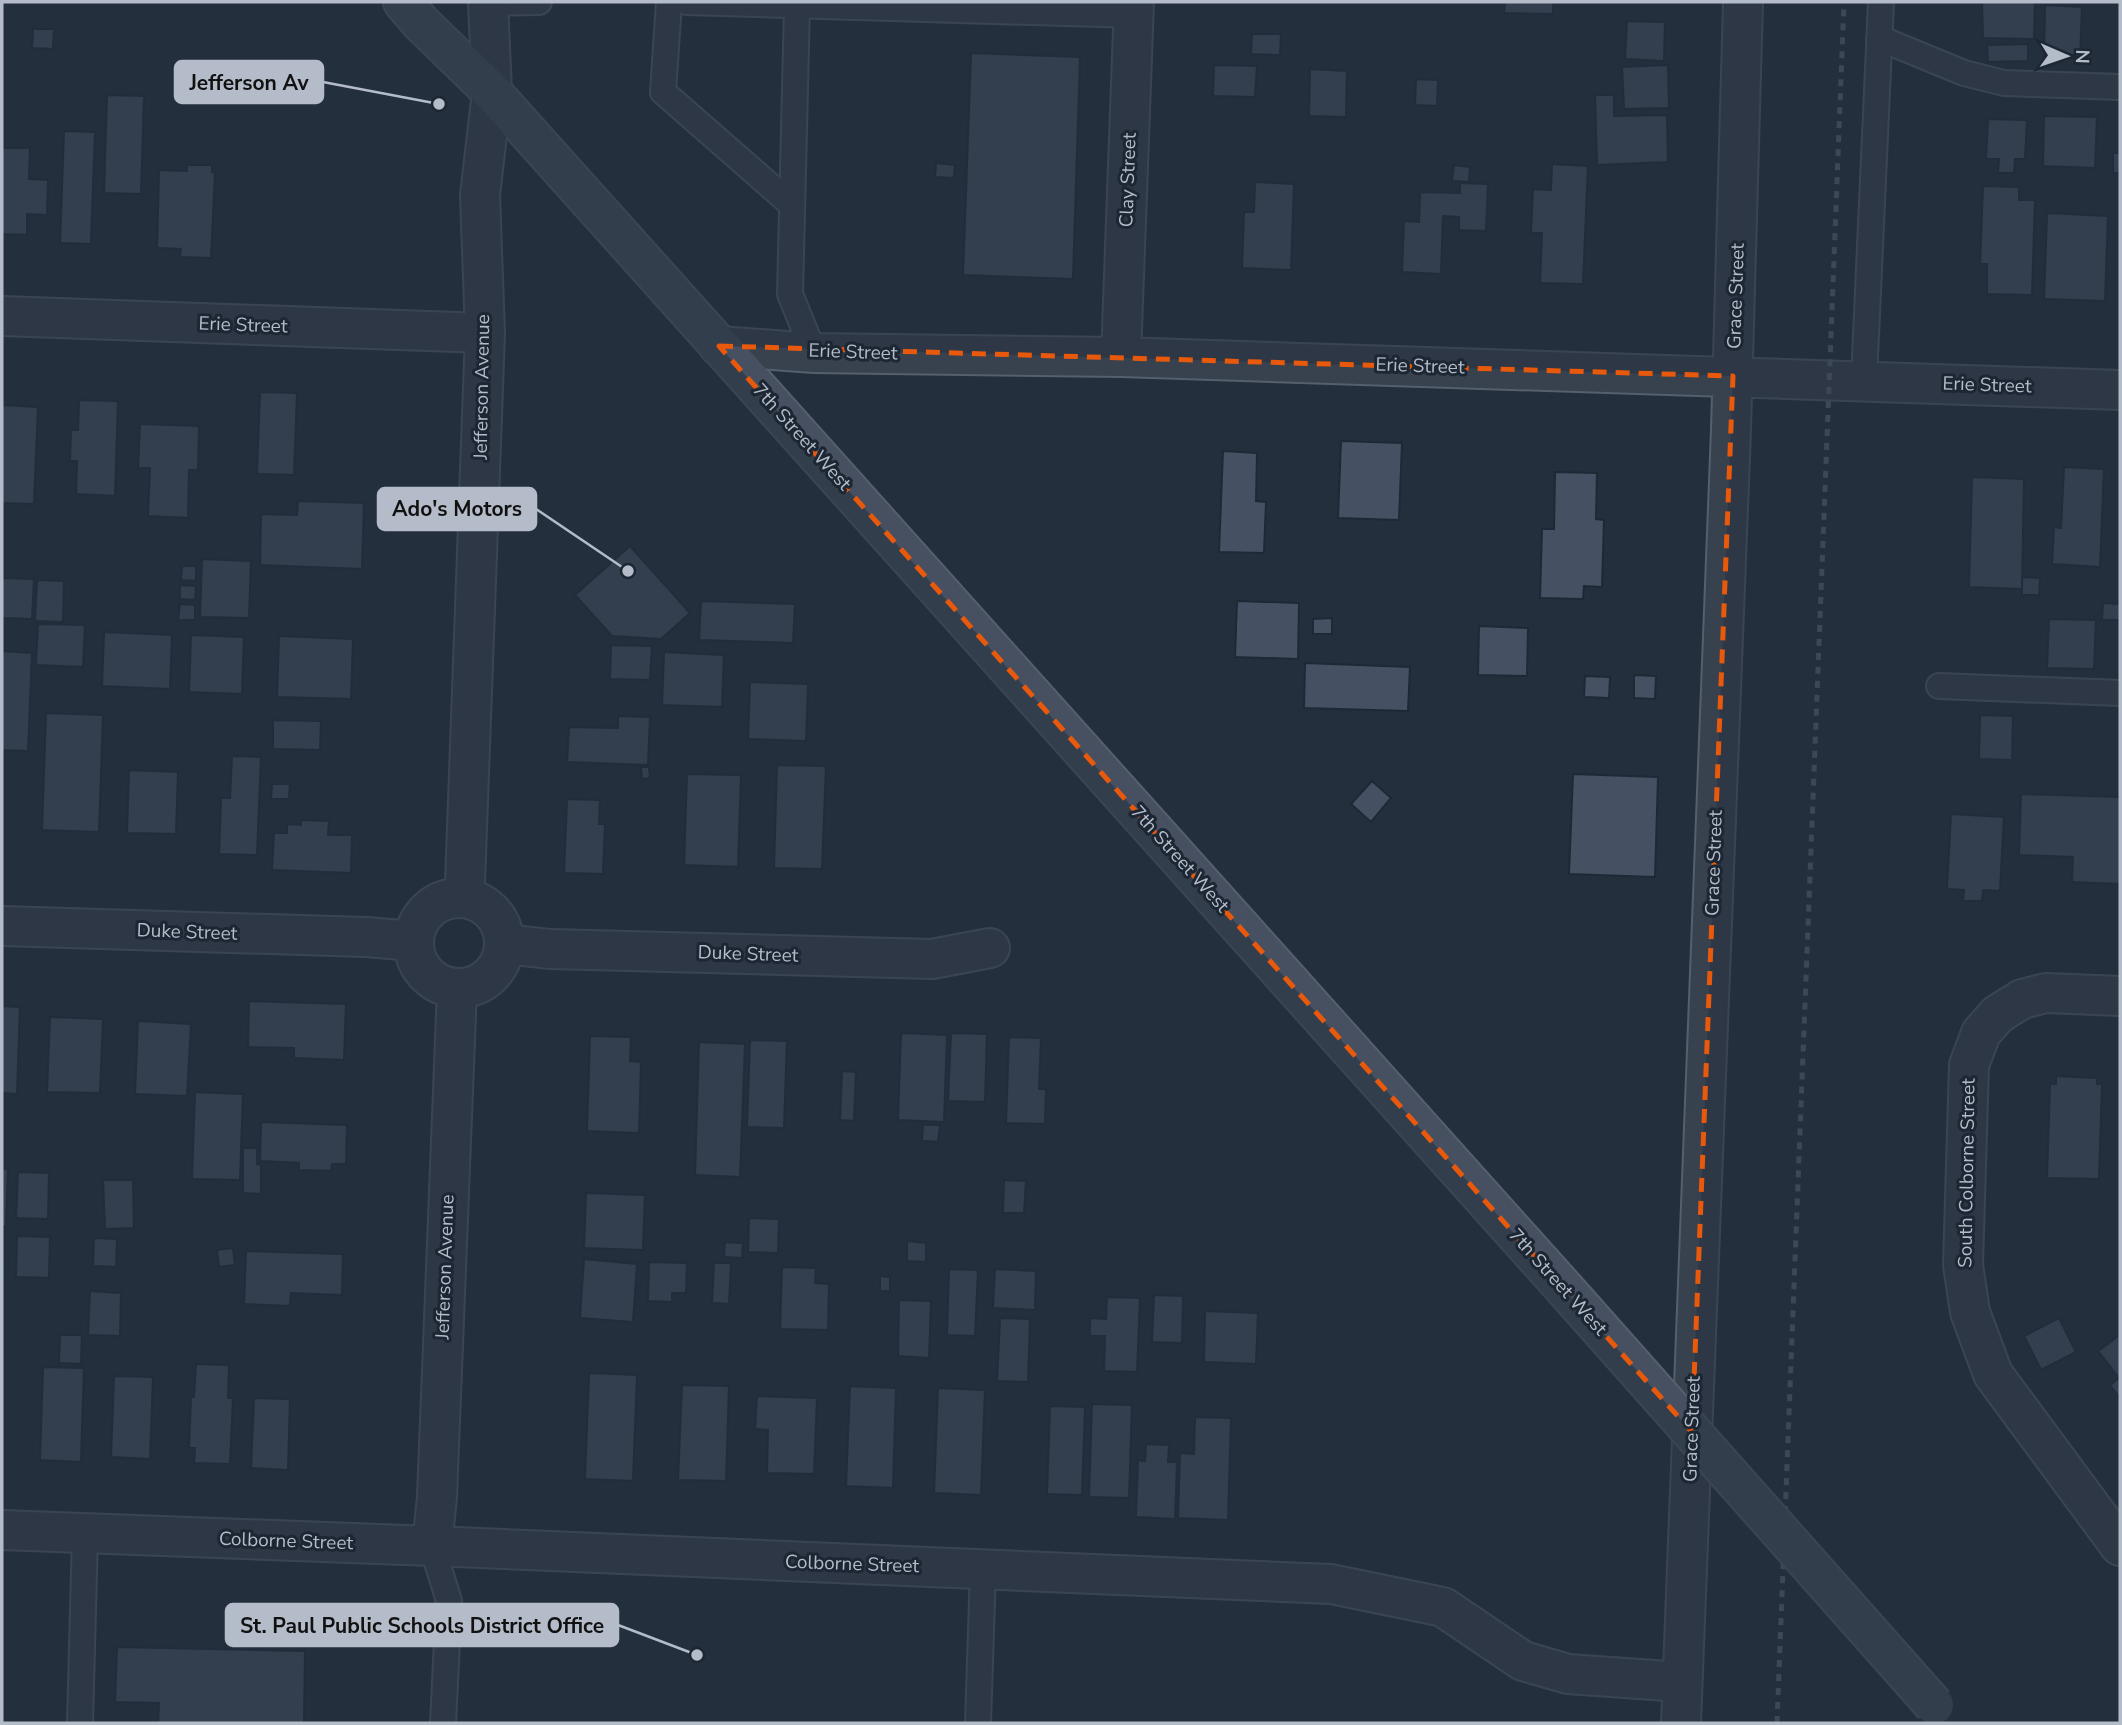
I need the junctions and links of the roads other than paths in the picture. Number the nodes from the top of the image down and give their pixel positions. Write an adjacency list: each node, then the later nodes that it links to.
1 (403, 2): 13 (main road, 7th Street West)
2 (488, 2): 3 (lane); 13 (street, Jefferson Avenue)
3 (539, 2)
4 (669, 2): 14 (lane)
5 (687, 2): 8 (lane)
6 (1743, 2): 20 (street, Grace Street)
7 (1881, 2): 11 (lane)
8 (797, 6): 9 (lane); 14 (lane)
9 (963, 7): 10 (lane)
10 (1134, 9): 19 (street, Clay Street)
11 (1879, 38): 12 (lane); 21 (lane)
12 (2120, 87)
13 (492, 92): 16 (street, Jefferson Avenue); 17 (main road, 7th Street West)
14 (792, 205): 18 (lane)
15 (2, 316): 16 (street, Erie Street)
16 (485, 332): 25 (street, Jefferson Avenue)
17 (719, 346): 18 (street, Erie Street); 38 (main road, 7th Street West, bridge)
18 (814, 353): 19 (street, Erie Street)
19 (1121, 357): 20 (street, Erie Street)
20 (1733, 376): 21 (street, Erie Street); 37 (street, Grace Street)
21 (1864, 380): 22 (street, Erie Street)
22 (2120, 390)
23 (1940, 686): 24 (lane)
24 (2120, 693)
25 (461, 897): 27 (street); 28 (street)
26 (2, 926): 27 (street, Duke Street)
27 (414, 941): 30 (street)
28 (505, 944): 29 (street, Duke Street); 30 (street)
29 (990, 948)
30 (457, 989): 34 (street, Jefferson Avenue)
31 (2120, 996): 35 (street, South Colborne Street)
32 (2, 1530): 33 (street, Colborne Street)
33 (85, 1534): 34 (street, Colborne Street); 39 (lane)
34 (432, 1546): 36 (street, Colborne Street); 40 (lane)
35 (2120, 1546)
36 (983, 1570): 37 (street, Colborne Street); 41 (lane)
37 (1682, 1682): 42 (street, Grace Street)
38 (1943, 1714)
39 (79, 1723)
40 (443, 1723)
41 (978, 1723)
42 (1681, 1723)

